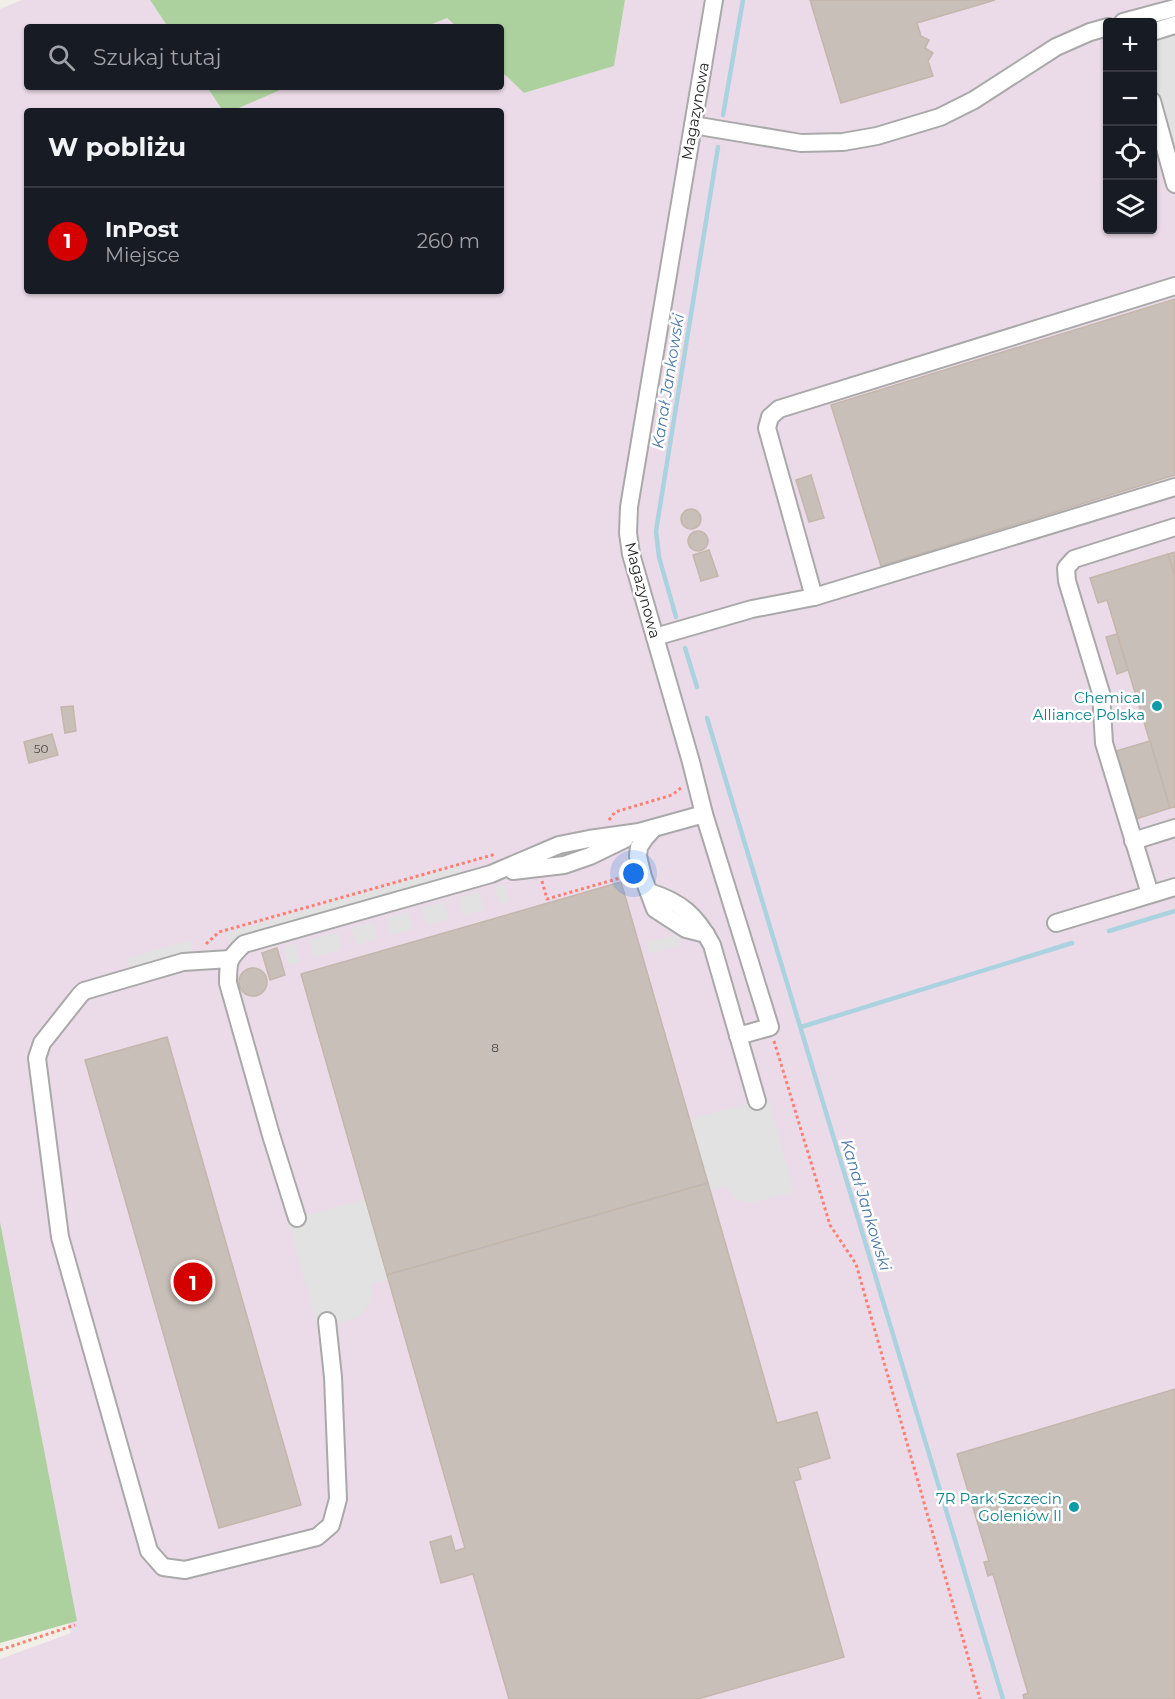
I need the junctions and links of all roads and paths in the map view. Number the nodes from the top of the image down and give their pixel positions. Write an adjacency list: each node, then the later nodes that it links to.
1 (714, 0): 8 (street, Magazynowa)
2 (1175, 8): 3 (street)
3 (1138, 18)
4 (1175, 25): 6 (street)
5 (1103, 28): 8 (street)
6 (1157, 30)
7 (1157, 119): 9 (street)
8 (693, 125): 14 (street, Magazynowa)
9 (1175, 184)
10 (1175, 286): 13 (street)
11 (1175, 487): 13 (street)
12 (1175, 527): 20 (street)
13 (814, 597): 14 (street)
14 (655, 637): 15 (street, Magazynowa)
15 (691, 762): 16 (street, Magazynowa); 17 (path)
16 (704, 814): 19 (street); 29 (street, Magazynowa)
17 (605, 825)
18 (1175, 828): 20 (street)
19 (647, 830): 27 (street); 30 (street)
20 (1133, 841): 25 (street)
21 (501, 854): 28 (path)
22 (540, 876): 23 (path)
23 (627, 876)
24 (1175, 887): 25 (street)
25 (1150, 894): 26 (street)
26 (1056, 923)
27 (230, 959): 28 (street); 32 (street)
28 (195, 961): 33 (street)
29 (770, 1027): 30 (street); 36 (path)
30 (738, 1036): 31 (street)
31 (757, 1101)
32 (297, 1218)
33 (327, 1321)
34 (75, 1625): 35 (path)
35 (0, 1650)
36 (980, 1699)

